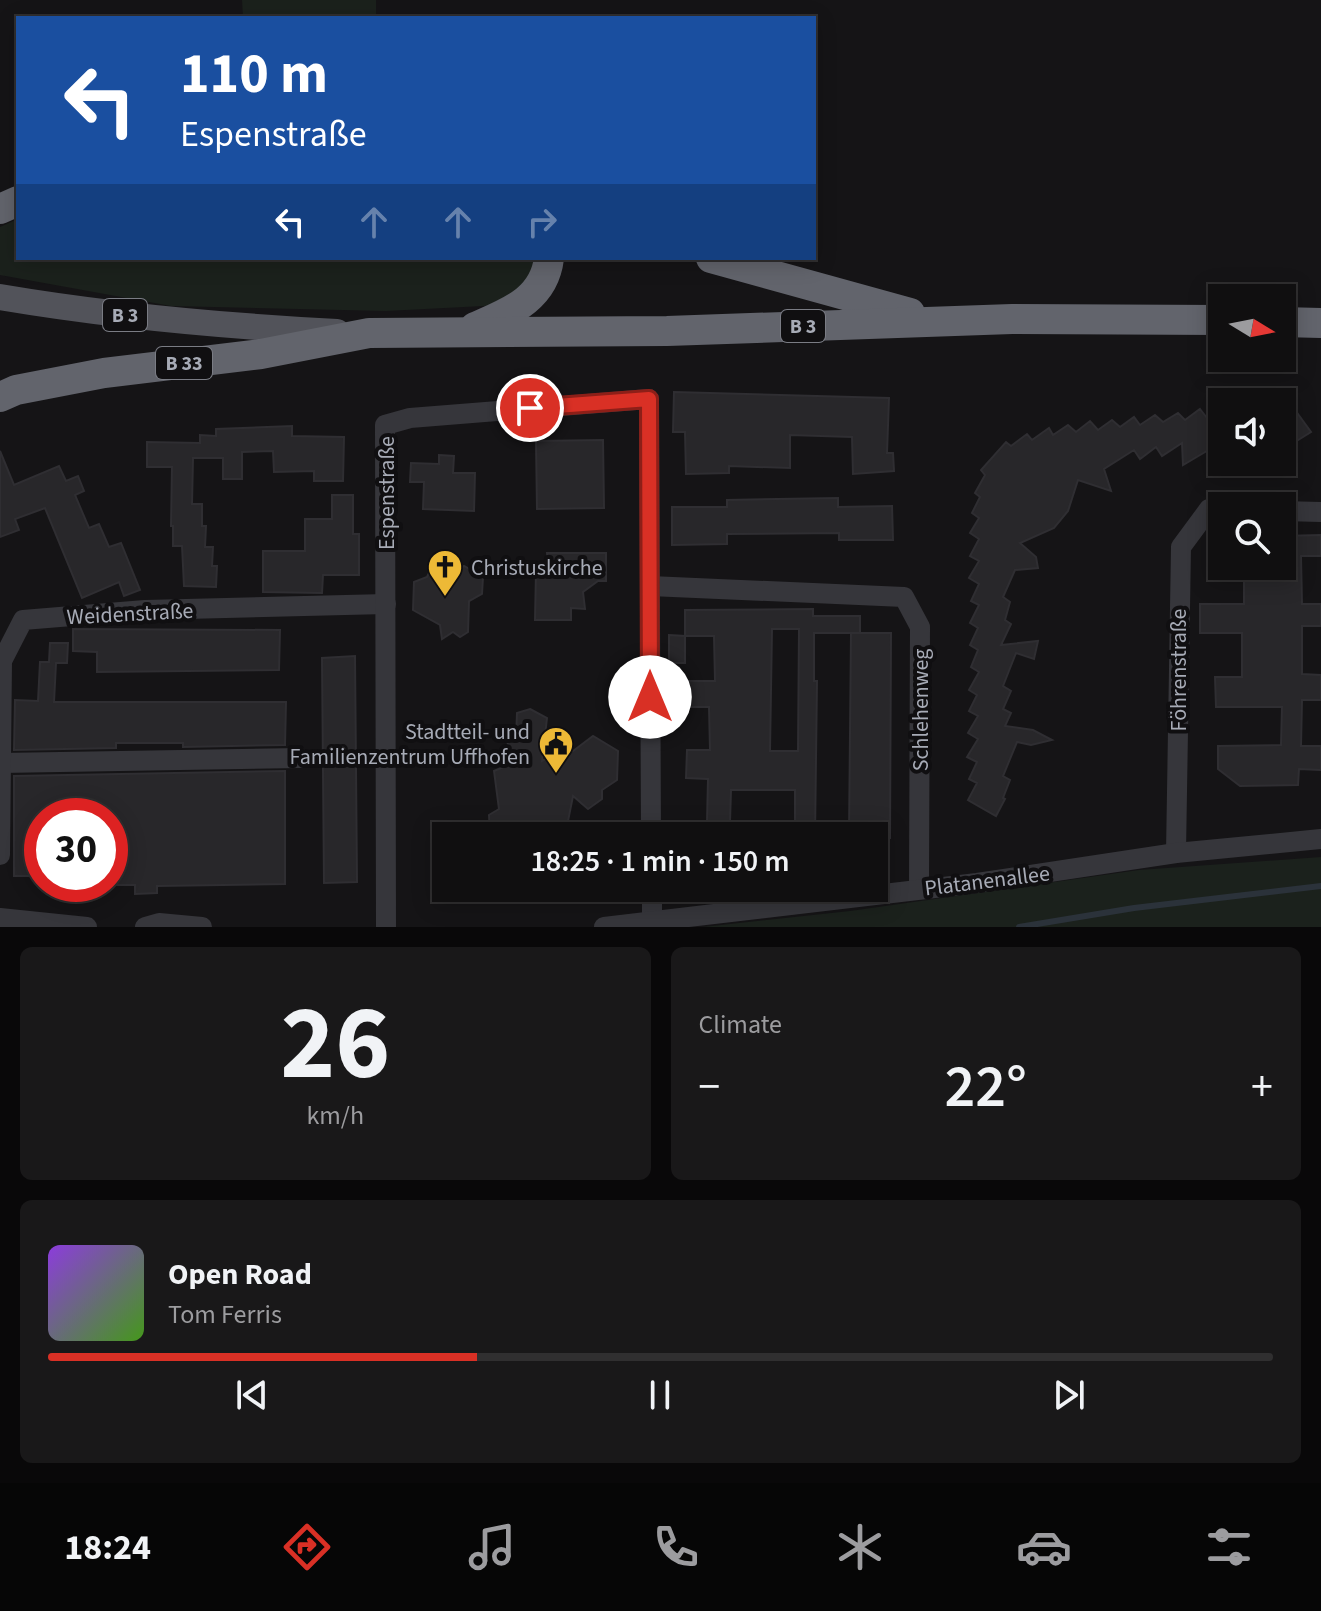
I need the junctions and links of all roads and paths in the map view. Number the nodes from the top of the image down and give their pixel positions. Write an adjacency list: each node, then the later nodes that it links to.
1 (549, 260): 8 (highway)
2 (718, 260): 5 (highway)
3 (0, 297): 9 (main road, B 3)
4 (1208, 320): 5 (highway, B 3)
5 (939, 321): 8 (highway, B 3)
6 (1296, 322): 7 (highway)
7 (1321, 323)
8 (462, 332): 9 (highway, B 3)
9 (369, 333): 10 (highway, B 33)
10 (0, 397)
11 (1208, 510): 20 (street, Föhrenstraße)
12 (1296, 511): 13 (street)
13 (1321, 512)
14 (650, 586): 15 (street, Espenstraße); 18 (street, Espenstraße); 22 (street, Schlehenweg)
15 (386, 604): 17 (street, Weidenstraße); 29 (street, Espenstraße)
16 (300, 758): 17 (street)
17 (1, 763): 21 (street, Weidenstraße)
18 (651, 822)
19 (1321, 839): 20 (street, Platanenallee)
20 (1176, 853): 22 (street, Platanenallee)
21 (0, 855)
22 (919, 889): 25 (street, Platanenallee)
23 (652, 902): 25 (street)
24 (0, 918): 26 (street)
25 (652, 922): 30 (street, Platanenallee)
26 (87, 927)
27 (145, 927): 28 (street)
28 (202, 927)
29 (386, 927)
30 (604, 927)

